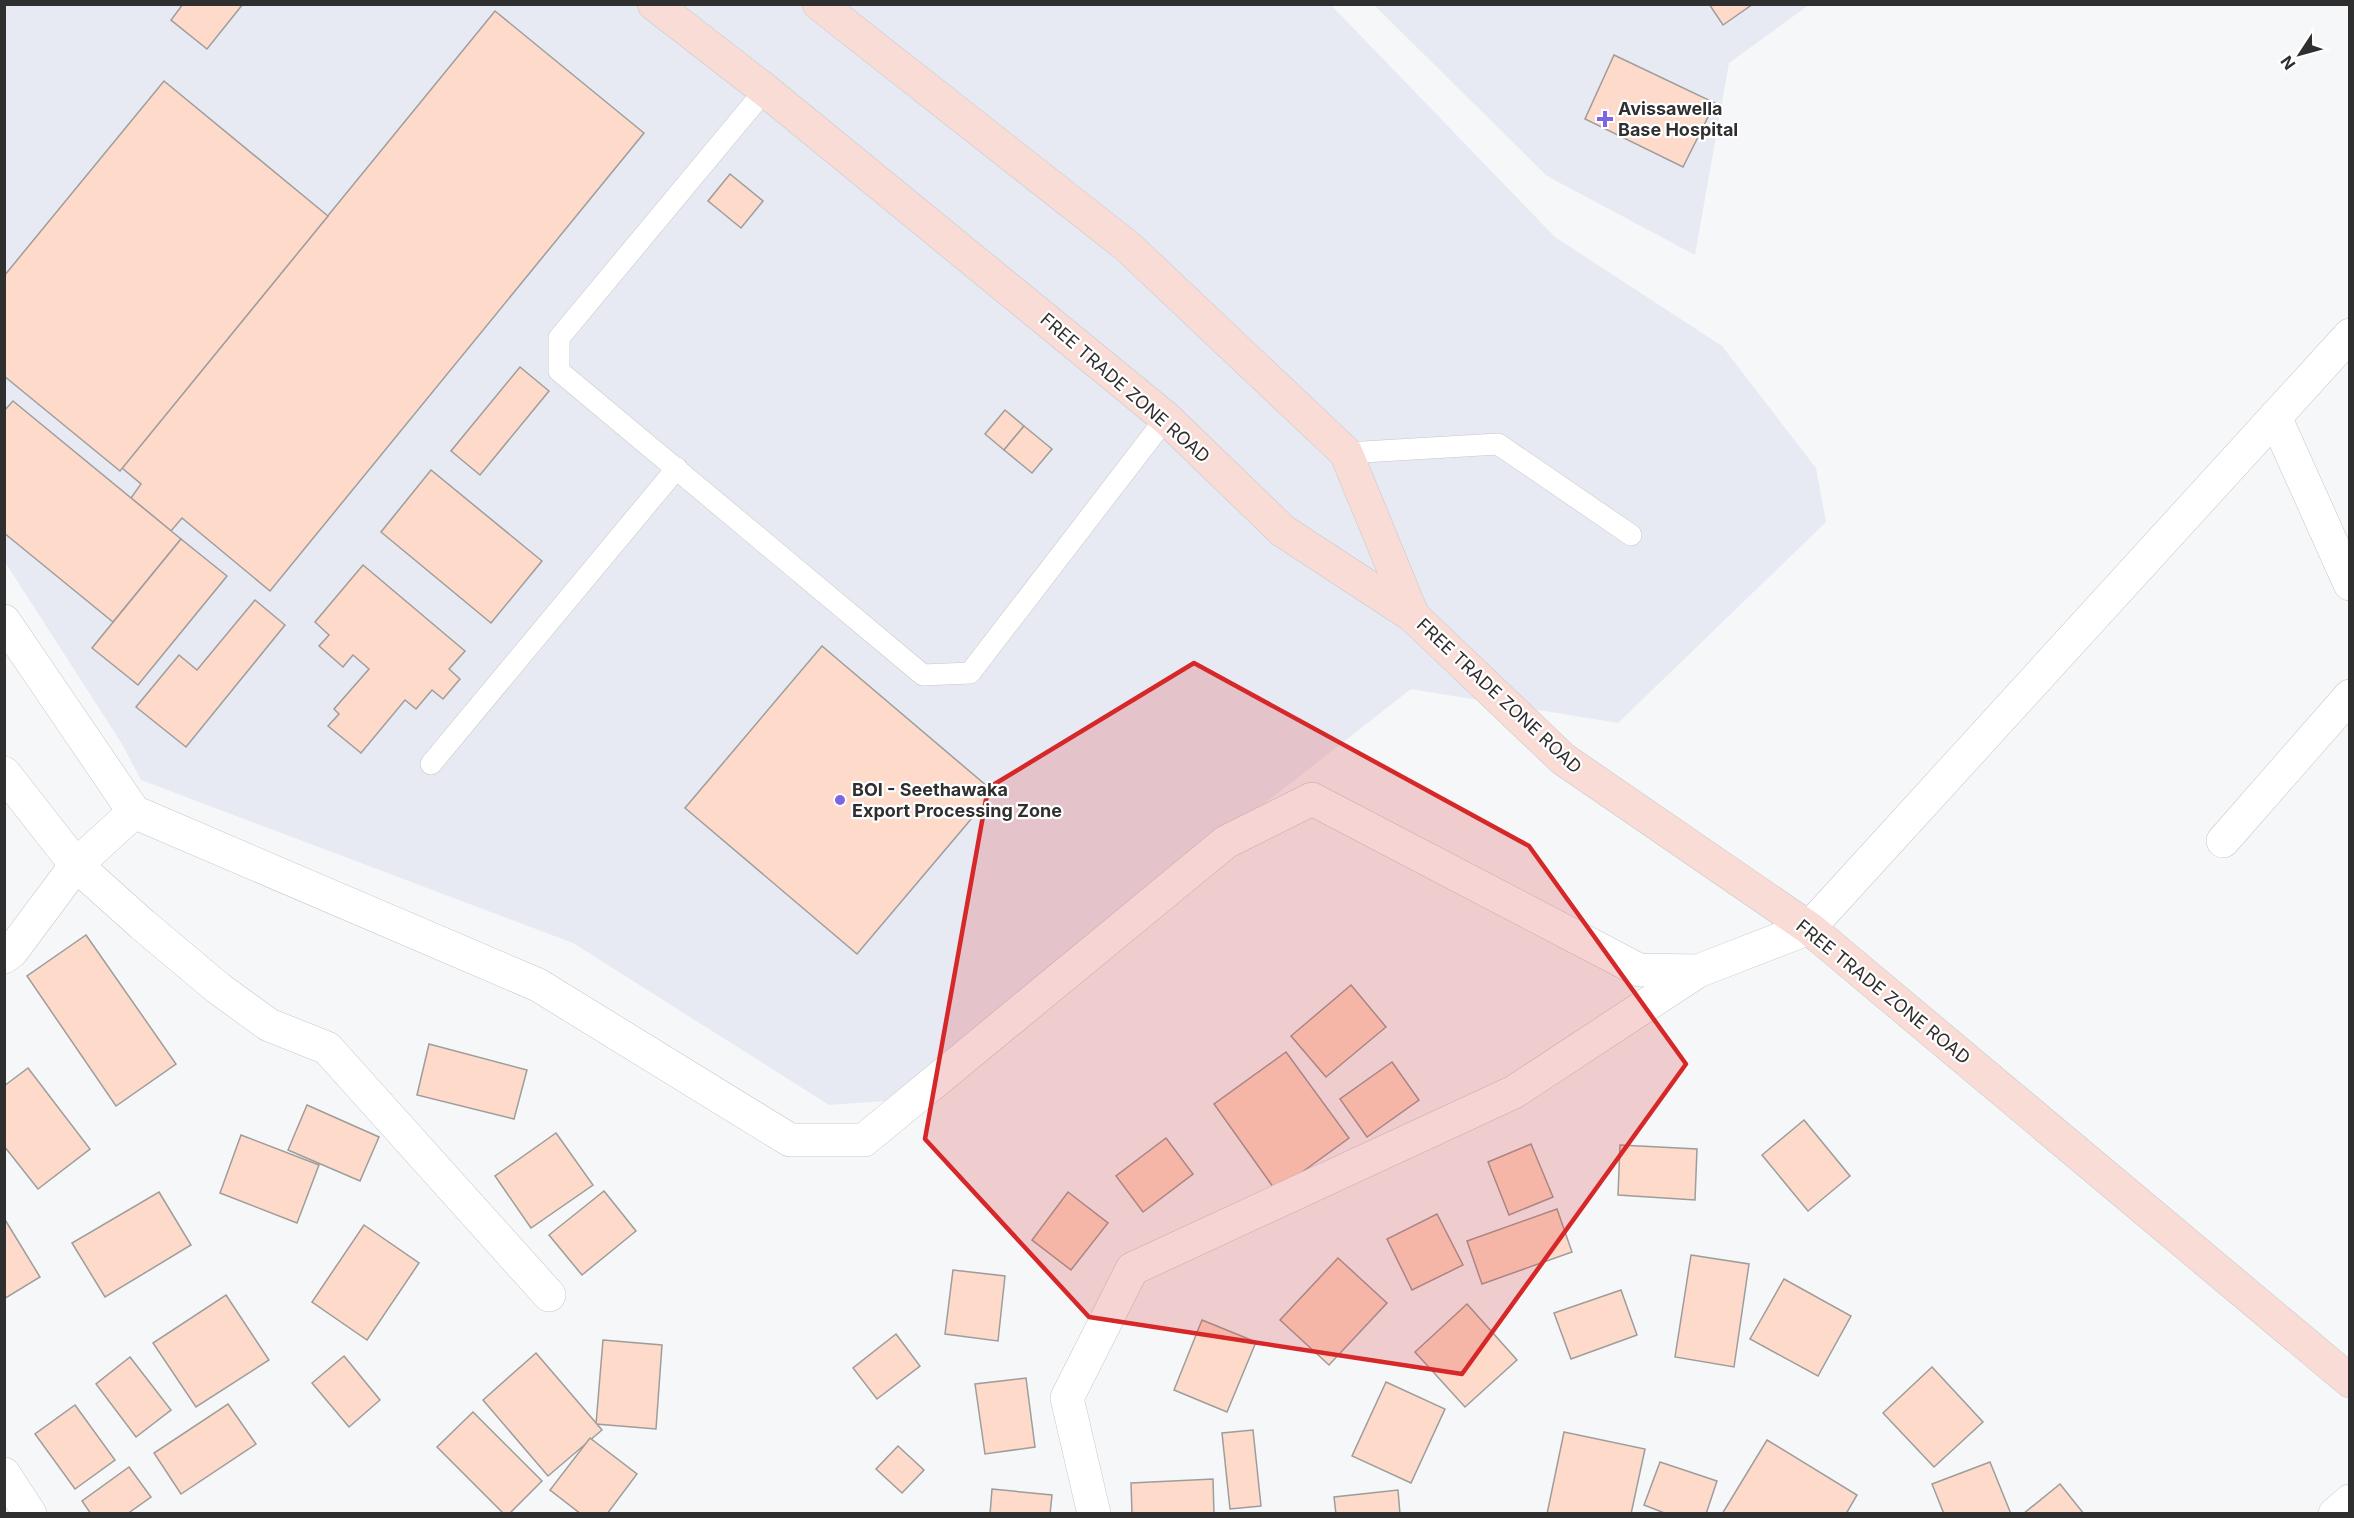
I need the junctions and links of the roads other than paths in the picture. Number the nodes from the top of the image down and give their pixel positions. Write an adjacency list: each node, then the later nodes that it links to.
1 (654, 4): 3 (street, FREE TRADE ZONE ROAD)
2 (819, 4): 7 (street)
3 (765, 90): 6 (street, FREE TRADE ZONE ROAD); 8 (lane)
4 (2349, 335): 5 (street)
5 (2275, 417): 10 (street); 19 (street)
6 (1166, 418): 8 (lane); 11 (street, FREE TRADE ZONE ROAD)
7 (1346, 453): 9 (lane); 11 (street)
8 (677, 468): 14 (lane)
9 (1631, 535)
10 (2349, 584)
11 (1413, 616): 19 (street, FREE TRADE ZONE ROAD)
12 (4, 621): 16 (street)
13 (2349, 696): 17 (street)
14 (431, 764)
15 (4, 773): 18 (street)
16 (134, 812): 18 (street); 21 (street)
17 (2223, 842)
18 (76, 865): 20 (street); 22 (street)
19 (1809, 928): 21 (street); 23 (street, FREE TRADE ZONE ROAD)
20 (4, 957)
21 (1698, 970): 27 (street)
22 (549, 1295)
23 (2349, 1382)
24 (4, 1474): 26 (street)
25 (2349, 1500): 28 (street)
26 (30, 1514)
27 (1094, 1514)
28 (2336, 1514)

